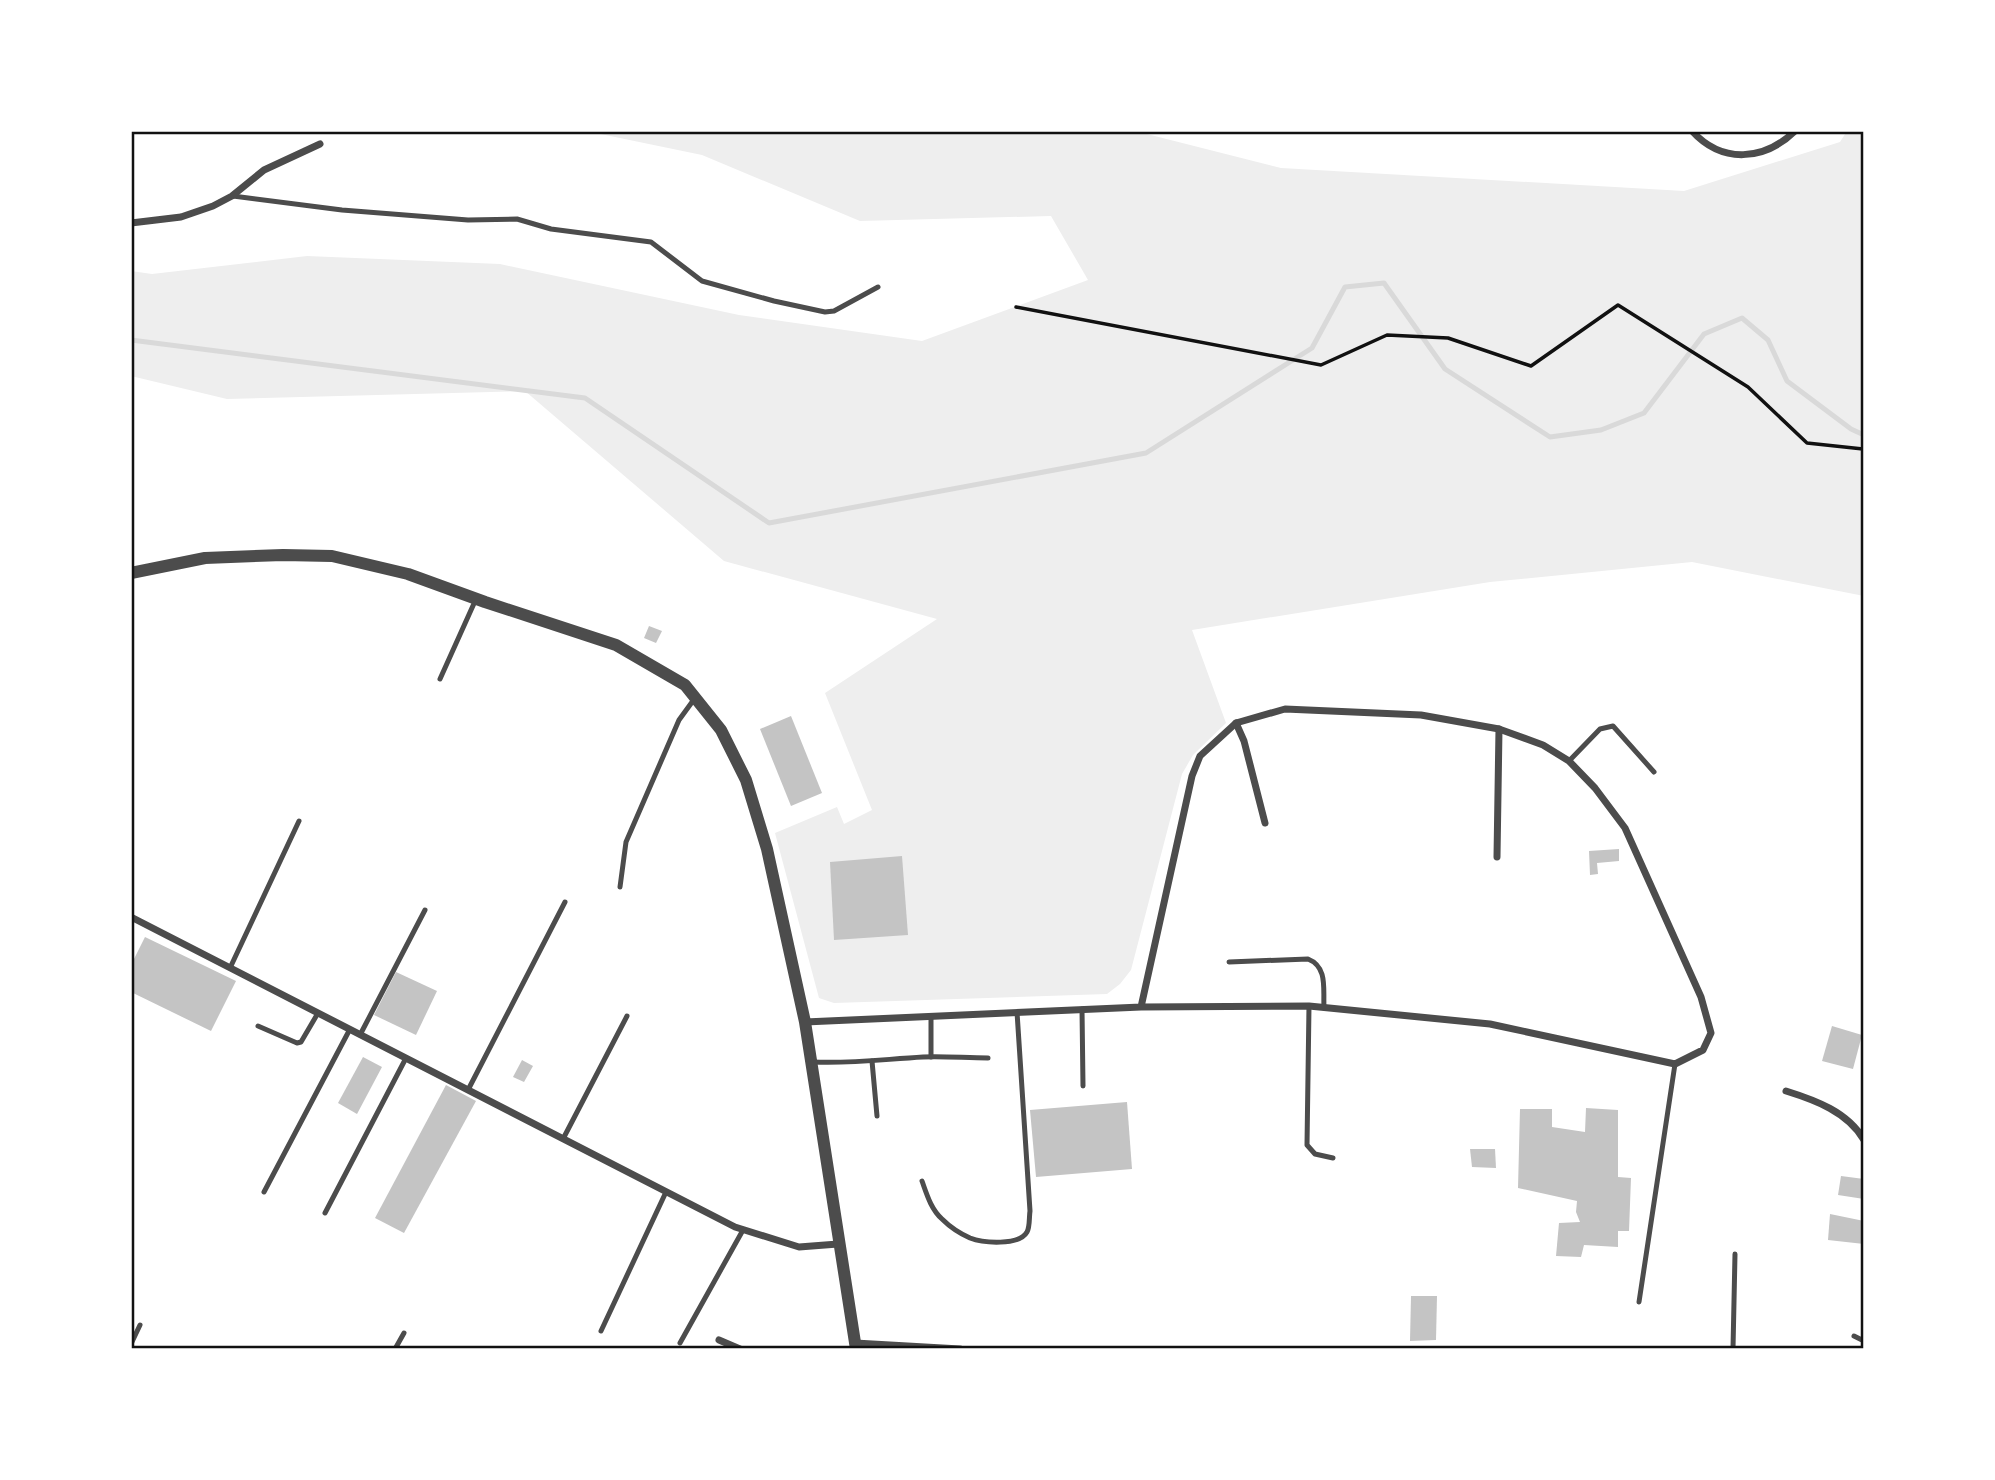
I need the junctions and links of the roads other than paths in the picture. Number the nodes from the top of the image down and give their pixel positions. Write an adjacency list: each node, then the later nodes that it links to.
1 (1692, 131): 2 (street)
2 (1794, 131)
3 (320, 144): 4 (street)
4 (232, 196): 5 (street); 6 (lane)
5 (131, 223)
6 (878, 287)
7 (131, 573): 8 (street)
8 (476, 599): 9 (lane); 10 (street)
9 (440, 679)
10 (695, 698): 18 (lane); 32 (street)
11 (1236, 723): 12 (street); 16 (street); 25 (street)
12 (1499, 729): 13 (street); 17 (street)
13 (1569, 761): 14 (lane); 41 (street)
14 (1654, 772)
15 (299, 821): 23 (lane)
16 (1265, 823)
17 (1497, 857)
18 (620, 887)
19 (565, 902): 43 (lane)
20 (425, 910): 35 (lane)
21 (131, 917): 23 (street)
22 (1229, 962): 26 (lane)
23 (230, 968): 29 (street)
24 (1309, 1006): 25 (street); 26 (street); 48 (lane)
25 (1141, 1007): 27 (street)
26 (1324, 1008): 41 (street)
27 (1082, 1009): 28 (street); 42 (lane)
28 (1017, 1012): 31 (street); 49 (lane)
29 (318, 1013): 33 (lane); 34 (street)
30 (626, 1016): 46 (lane)
31 (931, 1016): 32 (street); 36 (lane)
32 (805, 1022): 40 (street)
33 (258, 1026)
34 (350, 1029): 35 (street); 50 (lane)
35 (360, 1035): 37 (street)
36 (931, 1057): 38 (lane); 39 (lane)
37 (406, 1058): 43 (street); 52 (lane)
38 (988, 1058)
39 (872, 1061): 40 (lane); 45 (lane)
40 (811, 1062): 54 (street)
41 (1675, 1064): 56 (lane)
42 (1083, 1086)
43 (468, 1090): 46 (street)
44 (1786, 1091): 47 (street)
45 (877, 1116)
46 (563, 1139): 51 (street)
47 (1864, 1140)
48 (1333, 1158)
49 (922, 1181)
50 (264, 1192)
51 (666, 1192): 53 (street); 58 (lane)
52 (325, 1213)
53 (743, 1230): 54 (street); 63 (lane)
54 (838, 1244): 65 (street)
55 (1735, 1254): 69 (lane)
56 (1639, 1302)
57 (140, 1325): 64 (lane)
58 (601, 1331)
59 (404, 1333): 66 (lane)
60 (1854, 1336): 62 (lane)
61 (719, 1340): 67 (street)
62 (1864, 1341)
63 (680, 1343)
64 (131, 1344)
65 (856, 1346): 68 (street)
66 (395, 1349)
67 (740, 1349)
68 (960, 1349)
69 (1732, 1349)

